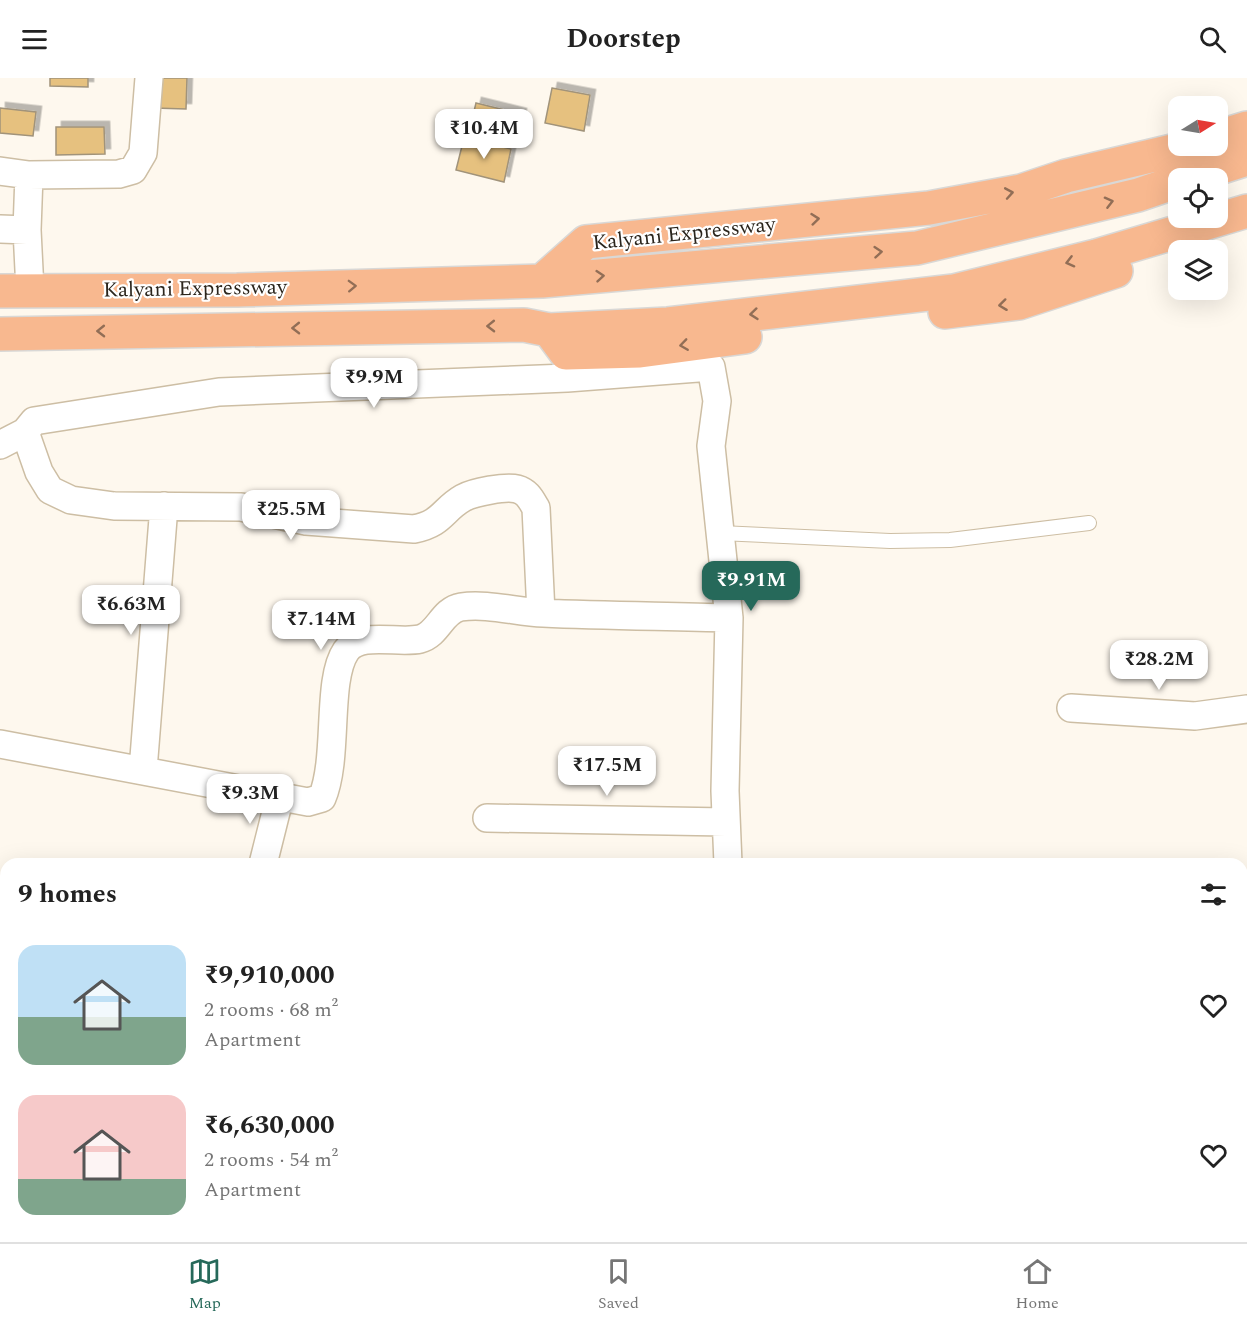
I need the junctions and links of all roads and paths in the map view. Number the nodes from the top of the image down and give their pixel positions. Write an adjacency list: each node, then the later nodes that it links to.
1 (149, 78): 8 (street)
2 (1247, 128): 3 (highway)
3 (1228, 134)
4 (1168, 152): 16 (highway, Kalyani Expressway, one-way to 4)
5 (1247, 159): 6 (highway)
6 (1219, 168)
7 (0, 171): 8 (street)
8 (30, 175): 12 (street)
9 (1168, 185): 16 (highway, one-way to 9)
10 (1247, 211): 18 (highway, Kalyani Expressway, one-way to 18)
11 (0, 229): 12 (street)
12 (27, 230): 17 (street)
13 (1247, 236): 14 (highway)
14 (1228, 240)
15 (1168, 255): 18 (highway, one-way to 18)
16 (542, 280): 17 (highway, Kalyani Expressway, one-way to 16)
17 (15, 291)
18 (549, 330): 19 (highway, Kalyani Expressway, one-way to 19)
19 (0, 334)
20 (25, 432): 21 (street); 22 (street); 24 (street)
21 (0, 445)
22 (164, 506): 25 (street); 30 (street)
23 (1089, 523): 24 (lane)
24 (720, 533): 26 (street)
25 (541, 613): 26 (street); 31 (street)
26 (729, 618): 33 (street)
27 (1071, 708): 28 (street)
28 (1247, 709)
29 (0, 744): 30 (street)
30 (143, 770): 31 (street)
31 (280, 796): 34 (street)
32 (487, 818): 33 (street)
33 (726, 822): 35 (street)
34 (264, 858)
35 (728, 858)

